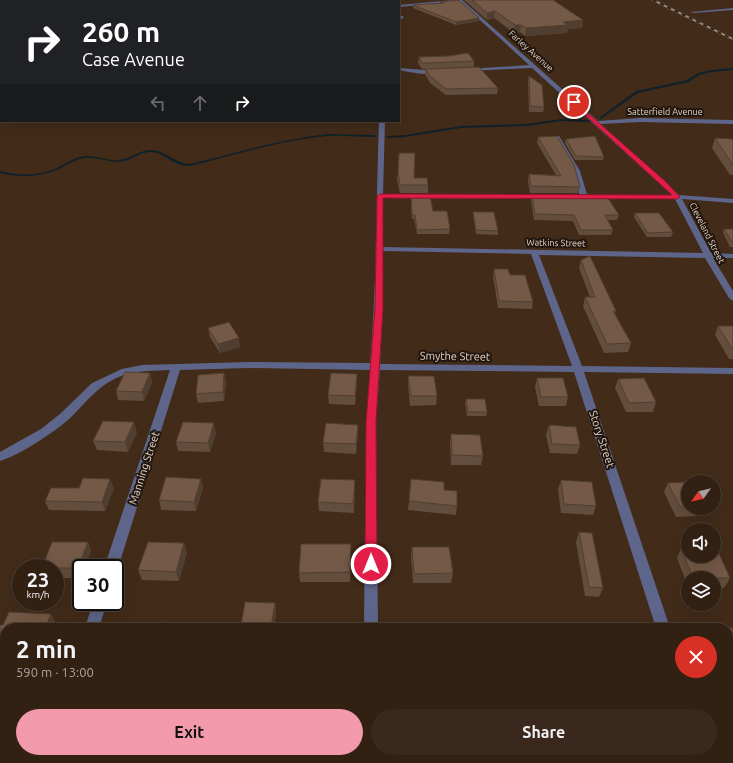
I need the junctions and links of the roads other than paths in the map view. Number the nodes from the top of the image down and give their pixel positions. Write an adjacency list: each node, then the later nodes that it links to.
1 (460, 0): 2 (street); 5 (street, Farley Avenue)
2 (400, 6)
3 (733, 9): 4 (street)
4 (693, 12)
5 (534, 66): 7 (street); 11 (street, Farley Avenue)
6 (400, 69): 8 (street)
7 (462, 70)
8 (446, 71)
9 (382, 122): 13 (street)
10 (733, 122): 11 (street, Satterfield Avenue)
11 (597, 123): 14 (street, Farley Avenue)
12 (558, 137): 14 (street)
13 (380, 196): 15 (street); 17 (street)
14 (677, 197): 16 (street); 19 (street, Cleveland Street)
15 (552, 198)
16 (733, 201)
17 (379, 249): 18 (street, Watkins Street); 23 (street)
18 (534, 253): 19 (street, Watkins Street); 24 (street, Story Street)
19 (707, 256): 20 (street, Watkins Street); 21 (street, Cleveland Street)
20 (733, 256)
21 (733, 298)
22 (176, 367): 23 (street, Smythe Street); 26 (street, Smythe Street); 27 (street, Manning Street)
23 (375, 367): 24 (street, Smythe Street); 30 (street)
24 (579, 370): 25 (street, Smythe Street); 31 (street, Story Street)
25 (733, 371)
26 (0, 456)
27 (114, 559)
28 (97, 611): 29 (street)
29 (94, 623)
30 (371, 623)
31 (661, 623)

